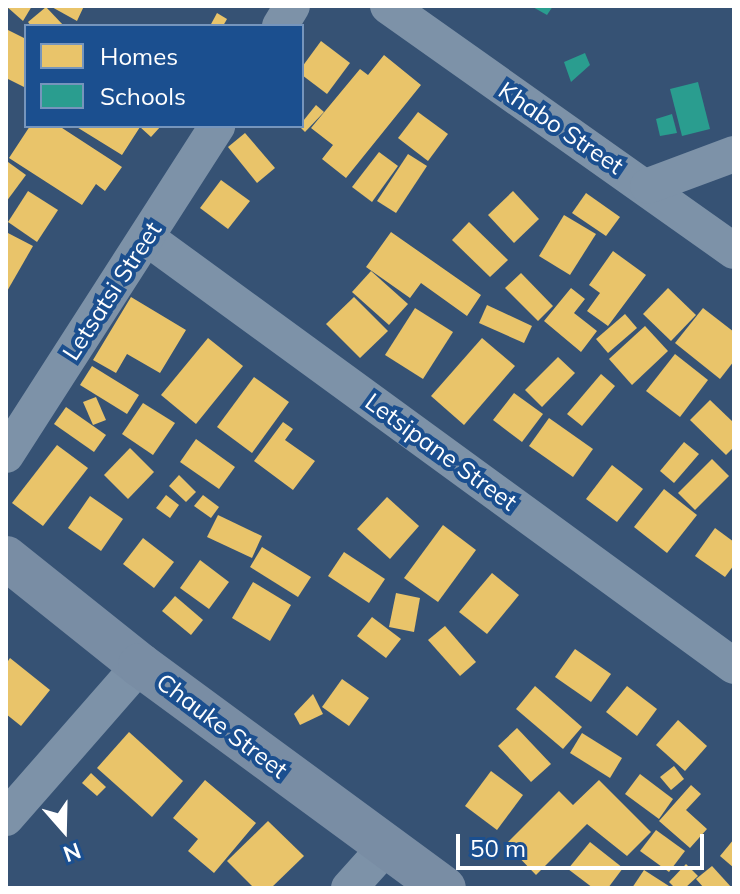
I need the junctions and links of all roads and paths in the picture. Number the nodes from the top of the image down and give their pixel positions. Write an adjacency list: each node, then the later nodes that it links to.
1 (292, 6): 3 (street)
2 (388, 6): 6 (street, Khabo Street)
3 (281, 24)
4 (216, 128): 7 (street, Letsatsi Street)
5 (734, 154): 6 (street)
6 (648, 186): 8 (street, Khabo Street)
7 (147, 238): 9 (street, Letsatsi Street); 12 (street, Letsipane Street)
8 (734, 251)
9 (6, 455)
10 (6, 558): 11 (street, Chauke Street)
11 (140, 665): 13 (street); 14 (street, Chauke Street)
12 (734, 666)
13 (6, 818)
14 (385, 848): 15 (street); 16 (street, Chauke Street)
15 (349, 888)
16 (444, 888)

